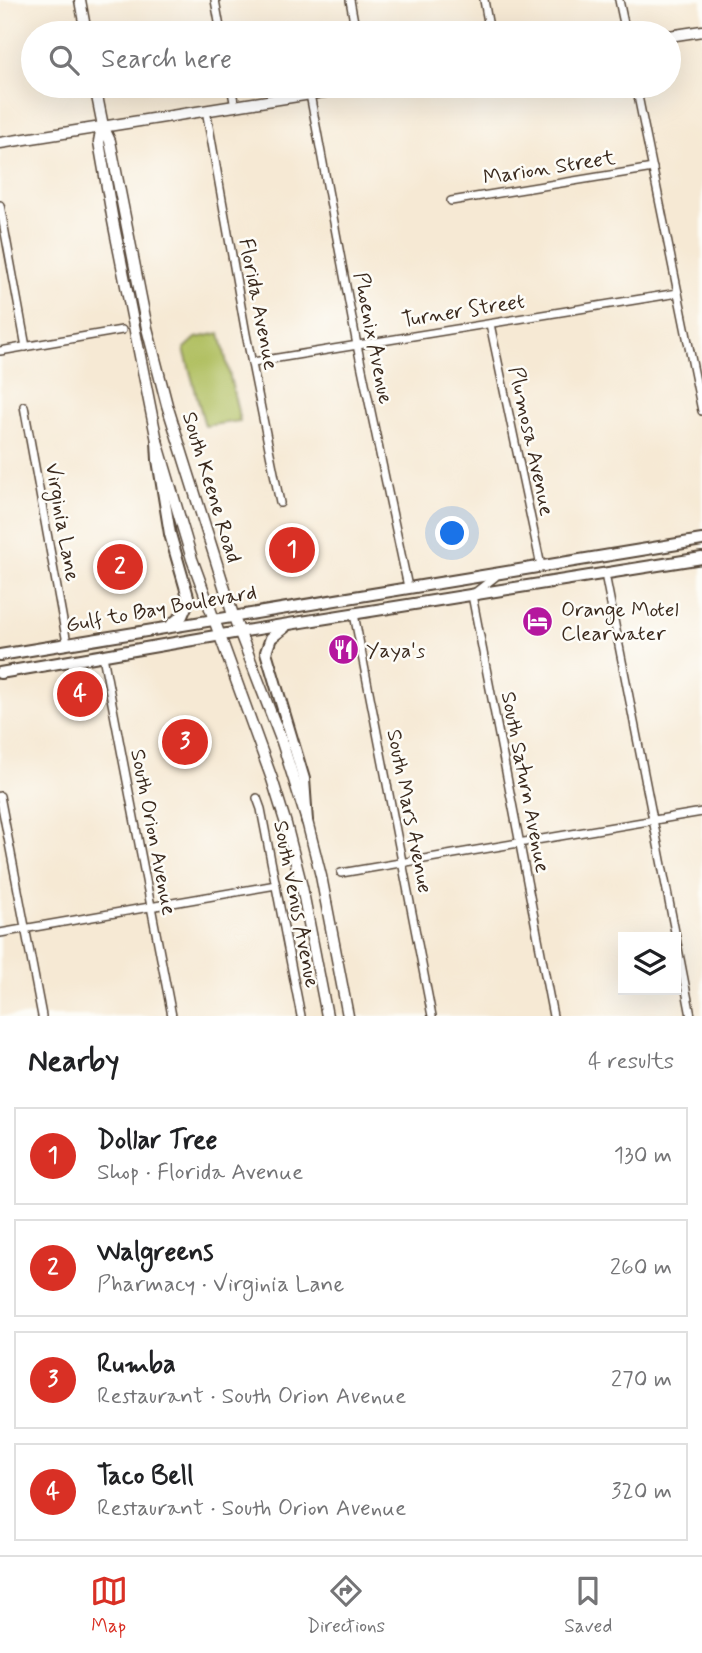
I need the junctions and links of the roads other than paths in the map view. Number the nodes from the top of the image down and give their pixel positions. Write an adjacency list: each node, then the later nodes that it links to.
1 (80, 0): 6 (main road)
2 (215, 0): 7 (street)
3 (350, 0): 8 (street)
4 (484, 0): 9 (street)
5 (619, 0): 10 (street)
6 (84, 21)
7 (219, 21)
8 (354, 21)
9 (488, 21)
10 (623, 21)
11 (702, 31): 12 (main road)
12 (681, 34)
13 (97, 98): 20 (main road, South Keene Road)
14 (233, 98): 18 (street)
15 (287, 98): 18 (main road)
16 (311, 98): 28 (street, Phoenix Avenue)
17 (638, 98): 22 (street)
18 (235, 107): 19 (main road)
19 (206, 110): 20 (main road); 31 (street, Florida Avenue)
20 (103, 126): 21 (main road); 34 (main road, South Keene Road); 44 (main road, South Keene Road)
21 (0, 143)
22 (653, 168): 23 (street, Marion Street); 25 (street)
23 (451, 201)
24 (0, 205): 29 (street)
25 (678, 293): 26 (street, Turner Street); 33 (street)
26 (490, 324): 28 (street, Turner Street); 38 (street, Plumosa Avenue)
27 (122, 330): 29 (street)
28 (357, 345): 31 (street, Turner Street); 41 (street, Phoenix Avenue)
29 (26, 347): 30 (street)
30 (0, 351)
31 (253, 362): 35 (street, Florida Avenue)
32 (24, 406): 50 (street, Virginia Lane)
33 (702, 411)
34 (158, 441): 45 (main road, South Keene Road); 47 (main road)
35 (280, 503)
36 (702, 540): 38 (main road, Gulf to Bay Boulevard)
37 (702, 558): 40 (main road, Gulf to Bay Boulevard)
38 (541, 566): 39 (main road, Gulf to Bay Boulevard)
39 (506, 571): 41 (main road, Gulf to Bay Boulevard); 42 (street)
40 (605, 574): 42 (main road, Gulf to Bay Boulevard); 57 (street)
41 (408, 587): 44 (main road, Gulf to Bay Boulevard)
42 (472, 595): 43 (main road, Gulf to Bay Boulevard); 59 (street, South Saturn Avenue)
43 (354, 614): 46 (main road, Gulf to Bay Boulevard); 60 (street, South Mars Avenue)
44 (233, 615): 45 (main road, Gulf to Bay Boulevard); 48 (main road, South Keene Road)
45 (213, 618): 47 (main road, Gulf to Bay Boulevard); 49 (main road, South Keene Road)
46 (289, 624): 48 (main road, Gulf to Bay Boulevard); 58 (main road)
47 (169, 626): 50 (main road, Gulf to Bay Boulevard)
48 (239, 632): 49 (main road, Gulf to Bay Boulevard); 58 (main road, South Keene Road)
49 (219, 636): 52 (main road, Gulf to Bay Boulevard); 71 (main road, South Keene Road)
50 (67, 643): 51 (main road, Gulf to Bay Boulevard)
51 (0, 654)
52 (103, 656): 53 (main road, Gulf to Bay Boulevard); 63 (street, South Orion Avenue)
53 (0, 673)
54 (0, 796): 64 (street)
55 (257, 799): 62 (street, South Venus Avenue)
56 (702, 812): 57 (street)
57 (653, 820): 59 (street); 65 (street)
58 (307, 821): 72 (main road, South Keene Road)
59 (520, 843): 60 (street); 74 (street, South Saturn Avenue)
60 (403, 863): 61 (street); 73 (street, South Mars Avenue)
61 (341, 873)
62 (276, 885): 63 (street); 70 (street, South Venus Avenue)
63 (151, 906): 64 (street); 69 (street, South Orion Avenue)
64 (25, 929): 66 (street); 68 (street)
65 (675, 932)
66 (0, 933)
67 (681, 964): 75 (street)
68 (42, 1016)
69 (172, 1016)
70 (301, 1016)
71 (327, 1016)
72 (348, 1016)
73 (432, 1016)
74 (553, 1016)
75 (691, 1016)

